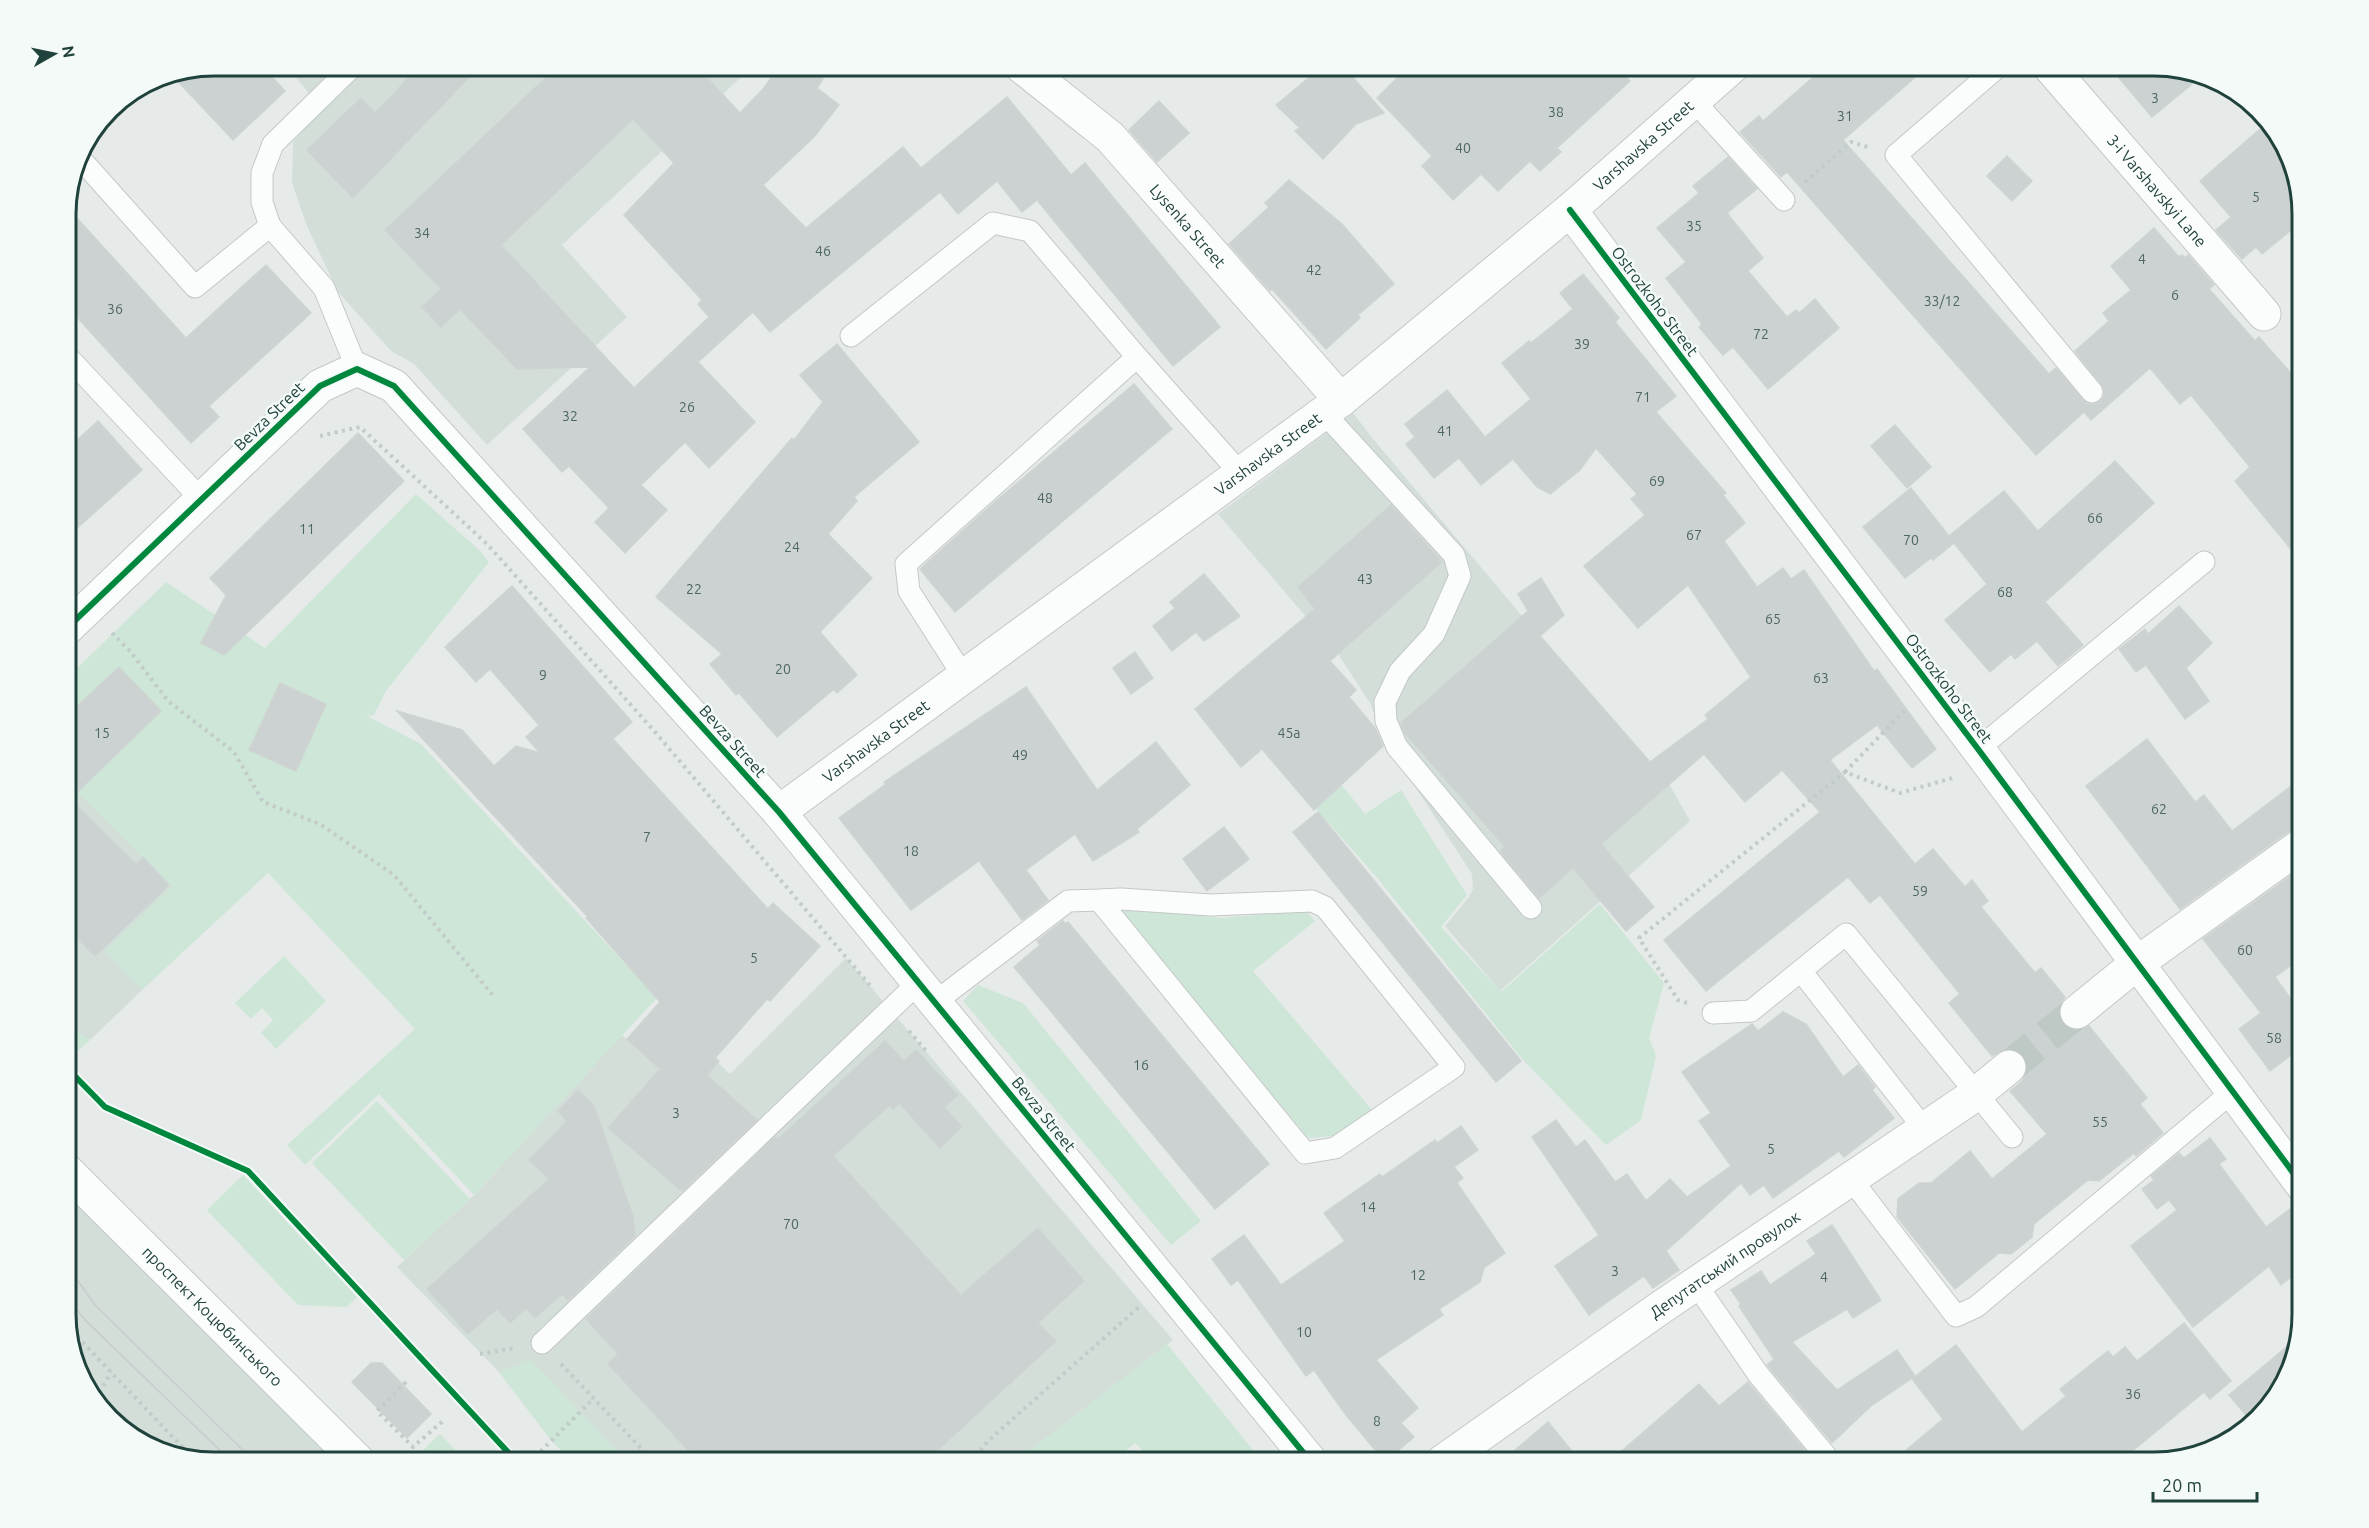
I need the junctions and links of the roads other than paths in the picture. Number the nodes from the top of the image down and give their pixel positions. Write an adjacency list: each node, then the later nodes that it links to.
1 (342, 77): 10 (lane)
2 (1035, 77): 17 (street, Lysenka Street)
3 (1721, 77): 6 (street, Varshavska Street)
4 (1986, 77): 16 (lane)
5 (2059, 77): 11 (street, 3-i Varshavskyi Lane)
6 (1694, 101): 8 (lane); 9 (street, Varshavska Street)
7 (86, 165): 10 (lane)
8 (1784, 200)
9 (1570, 210): 17 (street, Varshavska Street); 23 (street, Ostrozkoho Street)
10 (270, 226): 15 (lane)
11 (2264, 314)
12 (851, 336): 13 (lane)
13 (1137, 357): 18 (lane); 22 (lane)
14 (77, 367): 19 (lane)
15 (357, 369): 19 (street, Bevza Street); 24 (street, Bevza Street)
16 (2092, 392)
17 (1333, 406): 18 (street, Varshavska Street); 27 (lane)
18 (1241, 474): 22 (street, Varshavska Street)
19 (201, 499): 21 (street, Bevza Street)
20 (2204, 562): 23 (lane)
21 (77, 618)
22 (964, 677): 24 (street, Varshavska Street)
23 (1985, 758): 28 (street, Ostrozkoho Street)
24 (779, 812): 30 (street, Bevza Street)
25 (2292, 852): 28 (street)
26 (1099, 900): 26 (lane); 30 (lane)
27 (1531, 908)
28 (2136, 964): 31 (street); 34 (street, Ostrozkoho Street)
29 (1801, 971): 32 (lane); 35 (lane); 36 (lane)
30 (927, 992): 42 (lane); 44 (street, Bevza Street)
31 (2077, 1012)
32 (1713, 1013)
33 (2009, 1067): 35 (street, Депутатський провулок)
34 (2232, 1092): 38 (street, Ostrozkoho Street); 39 (lane)
35 (1976, 1094): 36 (street, Депутатський провулок); 37 (lane)
36 (1924, 1130): 39 (street, Депутатський провулок)
37 (2012, 1137)
38 (2292, 1171)
39 (1851, 1179): 41 (street, Депутатський провулок)
40 (77, 1181): 43 (street, проспект Коцюбинського)
41 (1696, 1284): 45 (street, Депутатський провулок); 46 (lane)
42 (542, 1343)
43 (349, 1452)
44 (1303, 1452)
45 (1456, 1452)
46 (1823, 1452)

